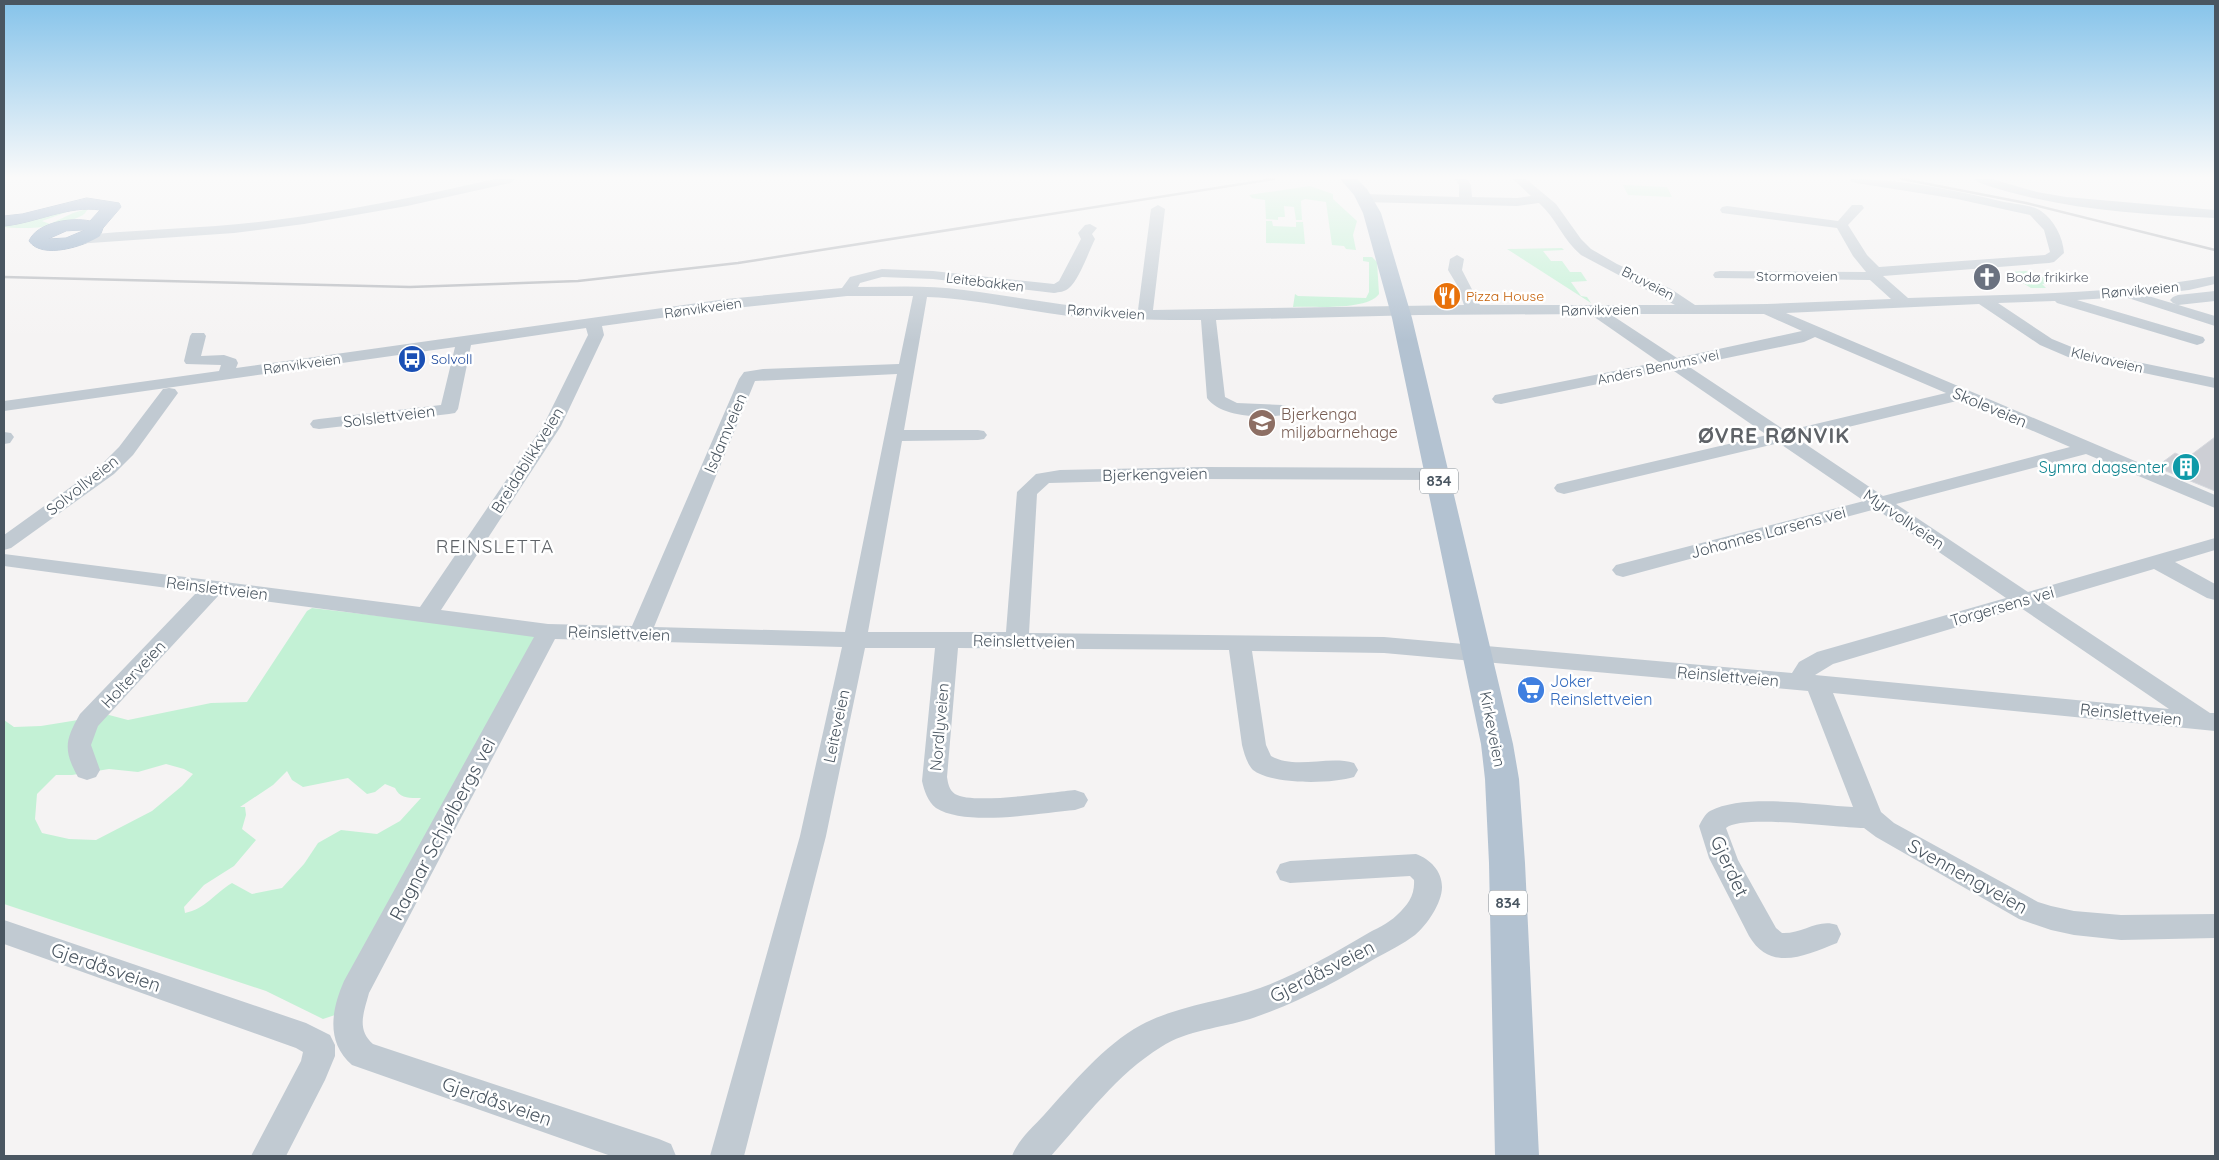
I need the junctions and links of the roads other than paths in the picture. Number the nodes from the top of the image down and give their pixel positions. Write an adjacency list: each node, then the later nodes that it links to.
1 (9, 233): 2 (highway)
2 (59, 233)
3 (1085, 233): 14 (street, Leitebakken)
4 (1155, 233): 26 (street)
5 (1379, 233): 25 (main road, 834)
6 (1570, 233): 22 (street, Bruveien)
7 (1846, 233): 10 (street)
8 (2051, 233): 10 (street, Stormoveien)
9 (1457, 259): 23 (street)
10 (1875, 274): 11 (street, Stormoveien); 19 (street)
11 (1720, 275)
12 (2215, 280): 15 (street, Rønvikveien)
13 (921, 291): 14 (street, Rønvikveien); 26 (street, Rønvikveien); 35 (street, Leiteveien)
14 (847, 292): 29 (street, Rønvikveien)
15 (2125, 293): 16 (street, Rønvikveien); 20 (street)
16 (2053, 296): 18 (street, Rønvikveien); 32 (street)
17 (2215, 296): 20 (street)
18 (1982, 299): 19 (street, Rønvikveien); 37 (street, Kleivaveien)
19 (1903, 302): 21 (street, Rønvikveien)
20 (2151, 302): 28 (street)
21 (1767, 308): 22 (street, Rønvikveien); 30 (street, Skoleveien)
22 (1691, 309): 24 (street, Rønvikveien)
23 (1474, 310): 24 (street, Rønvikveien); 25 (street, Rønvikveien)
24 (1594, 310): 34 (street, Myrvollveien)
25 (1400, 311): 27 (street, Rønvikveien); 48 (main road, Kirkeveien / 834)
26 (1145, 315): 27 (street, Rønvikveien)
27 (1208, 315): 42 (street)
28 (2215, 321)
29 (593, 323): 33 (street, Rønvikveien); 60 (street, Breidablikkveien)
30 (1812, 331): 34 (street, Anders Benums vei); 39 (street, Skoleveien)
31 (198, 336): 36 (street)
32 (2197, 340)
33 (464, 342): 36 (street, Rønvikveien); 43 (street, Solslettveien)
34 (1674, 364): 40 (street, Anders Benums vei); 46 (street, Myrvollveien)
35 (905, 369): 45 (street, Leiteveien); 62 (street, Isdamveien)
36 (226, 374): 41 (street, Rønvikveien)
37 (2215, 383)
38 (169, 392): 52 (street, Solvollveien)
39 (1960, 394): 46 (street); 47 (street, Skoleveien)
40 (1502, 400)
41 (4, 406)
42 (1282, 410)
43 (320, 424)
44 (978, 435): 45 (street)
45 (892, 436): 63 (street, Leiteveien)
46 (1782, 437): 49 (street); 51 (street, Myrvollveien)
47 (2087, 448): 50 (street, Skoleveien); 51 (street, Johannes Larsens vei)
48 (1437, 474): 65 (street, Bjerkengveien); 67 (main road, Kirkeveien / 834)
49 (1564, 488)
50 (2215, 502)
51 (1880, 503): 56 (street, Johannes Larsens vei); 59 (street, Myrvollveien)
52 (4, 544)
53 (2215, 544): 55 (street, Torgersens vei)
54 (4, 560): 57 (street, Reinslettveien)
55 (2158, 562): 58 (street); 59 (street, Torgersens vei)
56 (1622, 570)
57 (214, 587): 60 (street, Reinslettveien); 70 (street, Holterveien)
58 (2215, 593)
59 (2025, 600): 68 (street, Torgersens vei); 69 (street, Myrvollveien)
60 (426, 616): 61 (street, Reinslettveien)
61 (548, 631): 62 (street, Reinslettveien); 78 (street, Ragnar Schjølbergs vei)
62 (640, 634): 63 (street, Reinslettveien)
63 (855, 640): 64 (street, Reinslettveien); 81 (street, Leiteveien)
64 (948, 640): 65 (street, Reinslettveien); 72 (street, Nordlyveien)
65 (1017, 640): 66 (street, Reinslettveien)
66 (1239, 643): 67 (street, Reinslettveien); 71 (street)
67 (1478, 652): 68 (street, Reinslettveien); 83 (main road, Kirkeveien / 834)
68 (1808, 683): 69 (street, Reinslettveien); 73 (street)
69 (2212, 724)
70 (88, 770)
71 (1345, 770)
72 (1074, 800)
73 (1870, 818): 75 (street, Svennengveien); 77 (street, Gjerdet)
74 (1290, 872): 82 (street, Gjerdåsveien)
75 (2215, 926)
76 (4, 932): 79 (street, Gjerdåsveien)
77 (1827, 934)
78 (348, 1031): 80 (street, Gjerdåsveien)
79 (268, 1156)
80 (659, 1156)
81 (727, 1156)
82 (1029, 1156)
83 (1517, 1156)

